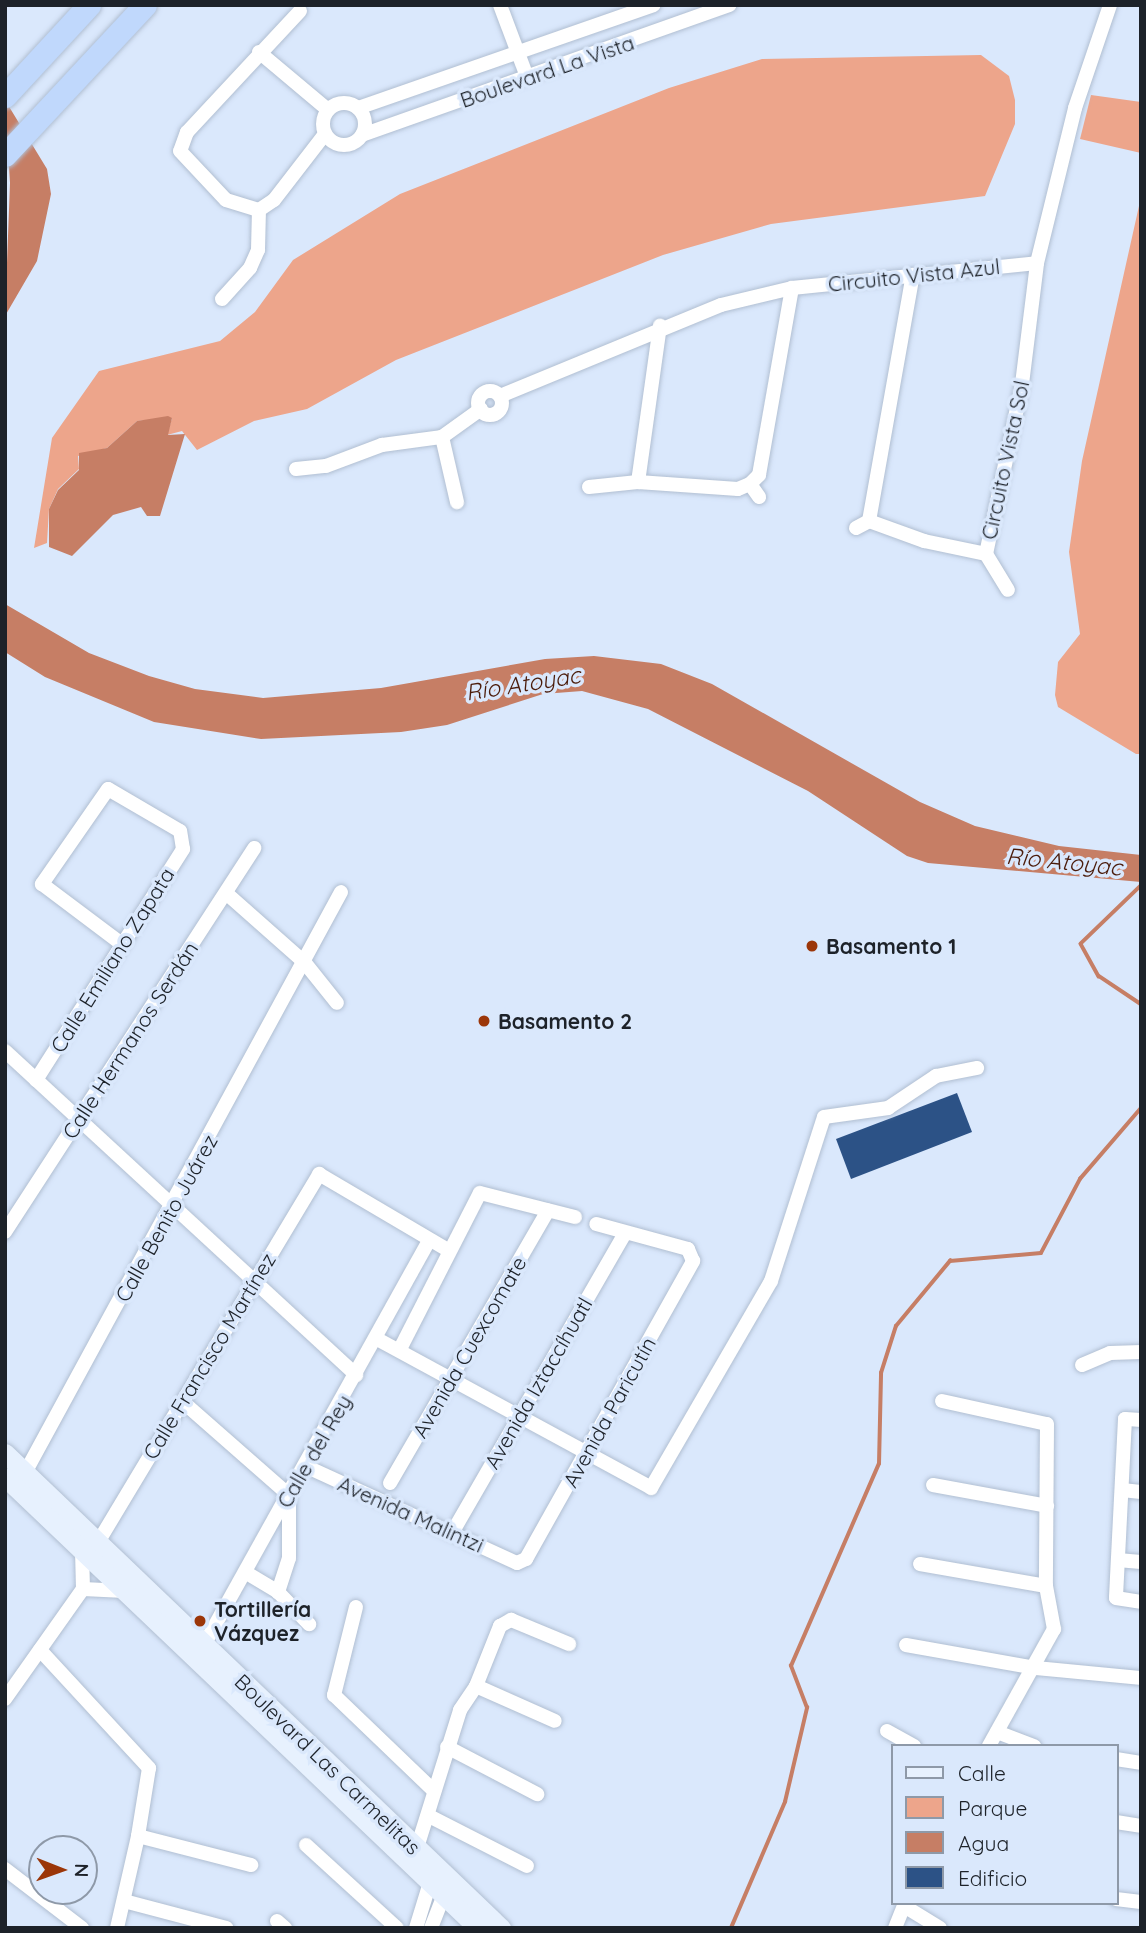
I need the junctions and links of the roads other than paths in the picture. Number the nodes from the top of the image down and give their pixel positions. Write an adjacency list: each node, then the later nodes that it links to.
1 (89, 5): 11 (highway)
2 (145, 5): 16 (highway)
3 (500, 5): 9 (street)
4 (654, 5): 9 (street, Boulevard La Vista)
5 (1110, 5): 18 (street, Circuito Vista Sol)
6 (722, 6): 10 (street, Boulevard La Vista)
7 (300, 11): 8 (street)
8 (259, 52): 13 (street); 17 (street)
9 (516, 55): 10 (street); 12 (street, Boulevard La Vista)
10 (527, 78): 15 (street, Boulevard La Vista)
11 (10, 91)
12 (358, 108): 13 (street); 15 (street)
13 (328, 110): 14 (street)
14 (325, 134): 15 (street); 17 (street)
15 (362, 135)
16 (5, 155)
17 (259, 210): 21 (street)
18 (1037, 263): 19 (street, Circuito Vista Azul); 28 (street, Circuito Vista Sol)
19 (913, 275): 20 (street, Circuito Vista Azul); 28 (street, Circuito Vista Sol)
20 (792, 288): 22 (street, Circuito Vista Azul); 25 (street)
21 (222, 299)
22 (660, 326): 23 (street, Circuito Vista Azul); 25 (street)
23 (442, 437): 24 (street); 27 (street)
24 (296, 469)
25 (638, 482): 26 (street)
26 (589, 487)
27 (457, 502)
28 (986, 554): 29 (street)
29 (1008, 590)
30 (254, 848): 32 (street, Calle Hermanos Serdán)
31 (341, 892): 34 (street, Calle Benito Juárez)
32 (226, 893): 34 (street); 39 (street, Calle Hermanos Serdán)
33 (122, 944): 33 (street, Calle Emiliano Zapata); 38 (street, Calle Emiliano Zapata)
34 (305, 963): 35 (street); 40 (street, Calle Benito Juárez)
35 (337, 1003)
36 (5, 1051): 38 (street)
37 (977, 1068): 60 (street)
38 (36, 1080): 39 (street)
39 (78, 1121): 40 (street); 44 (street, Calle Hermanos Serdán)
40 (173, 1205): 48 (street); 62 (street, Calle Benito Juárez)
41 (548, 1210): 42 (street); 47 (street); 54 (street, Avenida Cuexcomate)
42 (575, 1217)
43 (596, 1224): 45 (street)
44 (5, 1232)
45 (625, 1233): 57 (street, Avenida Iztaccíhuatl); 60 (street, Avenida Paricutín)
46 (429, 1240): 47 (street); 48 (street, Calle Francisco Martínez); 49 (street, Calle del Rey)
47 (448, 1250): 50 (street)
48 (253, 1282): 53 (street); 56 (street, Calle Francisco Martínez)
49 (377, 1339): 50 (street); 53 (street, Calle del Rey)
50 (400, 1349): 54 (street)
51 (1141, 1352): 52 (street)
52 (1082, 1365)
53 (356, 1376): 61 (street, Calle del Rey)
54 (450, 1378): 57 (street); 64 (street, Avenida Cuexcomate)
55 (942, 1401): 69 (street)
56 (183, 1402): 68 (street); 71 (street, Calle Francisco Martínez)
57 (518, 1417): 60 (street); 70 (street, Avenida Iztaccíhuatl)
58 (1141, 1420): 66 (street)
59 (5, 1453): 62 (main road, Boulevard Las Carmelitas)
60 (584, 1456): 75 (street, Avenida Paricutín)
61 (305, 1466): 68 (street, Calle del Rey); 70 (street, Avenida Malintzi)
62 (26, 1471): 71 (main road, Boulevard Las Carmelitas)
63 (5, 1477): 72 (main road, Boulevard Las Carmelitas)
64 (390, 1483)
65 (933, 1485): 69 (street)
66 (1122, 1490): 67 (street); 73 (street)
67 (1141, 1492)
68 (289, 1495): 77 (street, Calle del Rey); 81 (street)
69 (1047, 1506): 78 (street)
70 (452, 1533): 75 (street, Avenida Malintzi)
71 (100, 1539): 88 (main road, Boulevard Las Carmelitas)
72 (82, 1549): 79 (street); 80 (main road, Boulevard Las Carmelitas)
73 (1118, 1560): 74 (street); 82 (street)
74 (1141, 1562)
75 (517, 1563)
76 (920, 1564): 78 (street)
77 (245, 1572): 81 (street); 88 (street, Calle del Rey)
78 (1046, 1586): 89 (street)
79 (83, 1589): 80 (street); 87 (street)
80 (125, 1591): 88 (main road, Boulevard Las Carmelitas)
81 (278, 1592): 84 (street)
82 (1141, 1602)
83 (356, 1607): 102 (street)
84 (309, 1624)
85 (569, 1644): 91 (street)
86 (906, 1645): 89 (street)
87 (40, 1650): 92 (street); 107 (street)
88 (200, 1651): 109 (main road, Boulevard Las Carmelitas)
89 (1035, 1668): 90 (street); 95 (street)
90 (1141, 1678)
91 (477, 1686): 93 (street); 99 (street)
92 (5, 1699)
93 (555, 1721)
94 (887, 1731): 96 (street)
95 (998, 1732): 97 (street); 98 (street)
96 (910, 1744)
97 (990, 1744)
98 (1029, 1744)
99 (447, 1747): 102 (street); 103 (street)
100 (1118, 1759): 101 (street)
101 (1141, 1763)
102 (434, 1791): 104 (street)
103 (537, 1794)
104 (429, 1816): 109 (street); 111 (street)
105 (1118, 1822): 106 (street)
106 (1141, 1826)
107 (138, 1836): 110 (street); 115 (street)
108 (306, 1845): 121 (street)
109 (413, 1857): 113 (main road, Boulevard Las Carmelitas)
110 (251, 1865)
111 (527, 1866)
112 (5, 1869): 118 (street)
113 (440, 1882): 122 (street); 123 (street); 124 (main road, Boulevard Las Carmelitas); 125 (main road, Boulevard Las Carmelitas)
114 (1118, 1899): 116 (street)
115 (124, 1901): 119 (street); 120 (street)
116 (1141, 1902)
117 (905, 1905): 126 (street); 127 (street)
118 (82, 1928)
119 (117, 1928)
120 (226, 1928)
121 (397, 1928)
122 (415, 1928)
123 (431, 1928)
124 (478, 1928)
125 (501, 1928)
126 (895, 1928)
127 (940, 1928)

